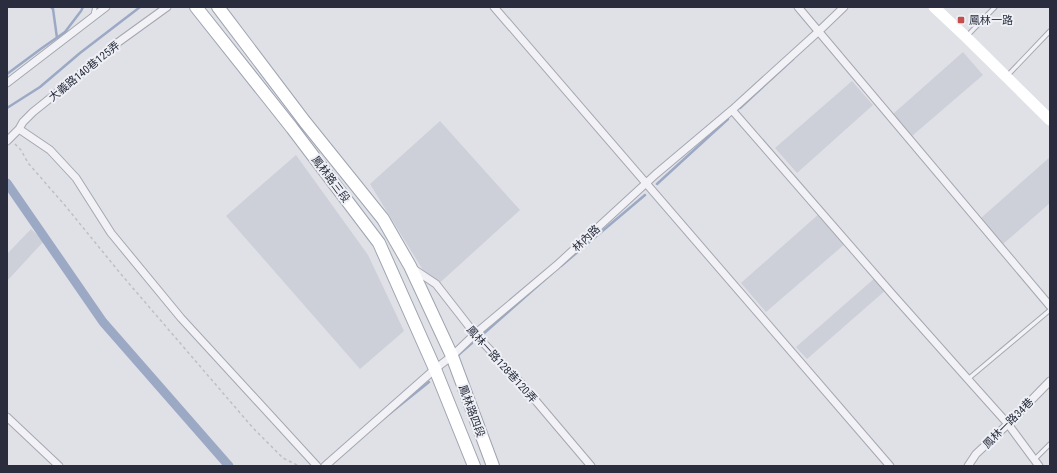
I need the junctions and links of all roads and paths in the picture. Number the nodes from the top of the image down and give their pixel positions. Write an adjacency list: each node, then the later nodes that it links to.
1 (95, 7): 11 (lane)
2 (106, 7): 11 (street)
3 (167, 7): 19 (street, 大義路140巷125弄)
4 (196, 7): 27 (main road, 鳳林路三段)
5 (218, 7): 22 (main road, 鳳林路三段)
6 (494, 7): 21 (street)
7 (798, 7): 12 (street)
8 (844, 7): 12 (street, 林內路)
9 (934, 7): 14 (street)
10 (995, 7): 14 (lane)
11 (92, 18): 16 (street)
12 (819, 31): 17 (street, 林內路); 23 (street)
13 (1050, 31): 15 (lane)
14 (966, 37): 15 (street)
15 (1006, 77): 18 (street)
16 (7, 84)
17 (732, 110): 21 (street, 林內路); 28 (street)
18 (1050, 120)
19 (19, 129): 20 (street, 大義路140巷125弄); 36 (street)
20 (9, 139): 35 (path)
21 (646, 184): 25 (street, 林內路); 41 (street)
22 (410, 266): 25 (street, 鳳林一路128巷120弄); 26 (main road, 鳳林路三段)
23 (1050, 306)
24 (1050, 310): 28 (lane)
25 (475, 334): 26 (street, 林內路); 40 (street, 鳳林一路128巷120弄)
26 (452, 356): 27 (street, 林內路); 39 (main road, 鳳林路四段)
27 (435, 369): 37 (street, 林內路); 38 (main road, 鳳林路四段)
28 (968, 379): 31 (street)
29 (1050, 381): 31 (street, 鳳林一路34巷)
30 (7, 416): 34 (street)
31 (1008, 424): 33 (street); 42 (street, 鳳林一路34巷)
32 (1050, 444): 33 (lane)
33 (1037, 463)
34 (59, 466)
35 (299, 466)
36 (317, 466)
37 (325, 466)
38 (474, 466)
39 (493, 466)
40 (591, 466)
41 (890, 466)
42 (968, 466)

